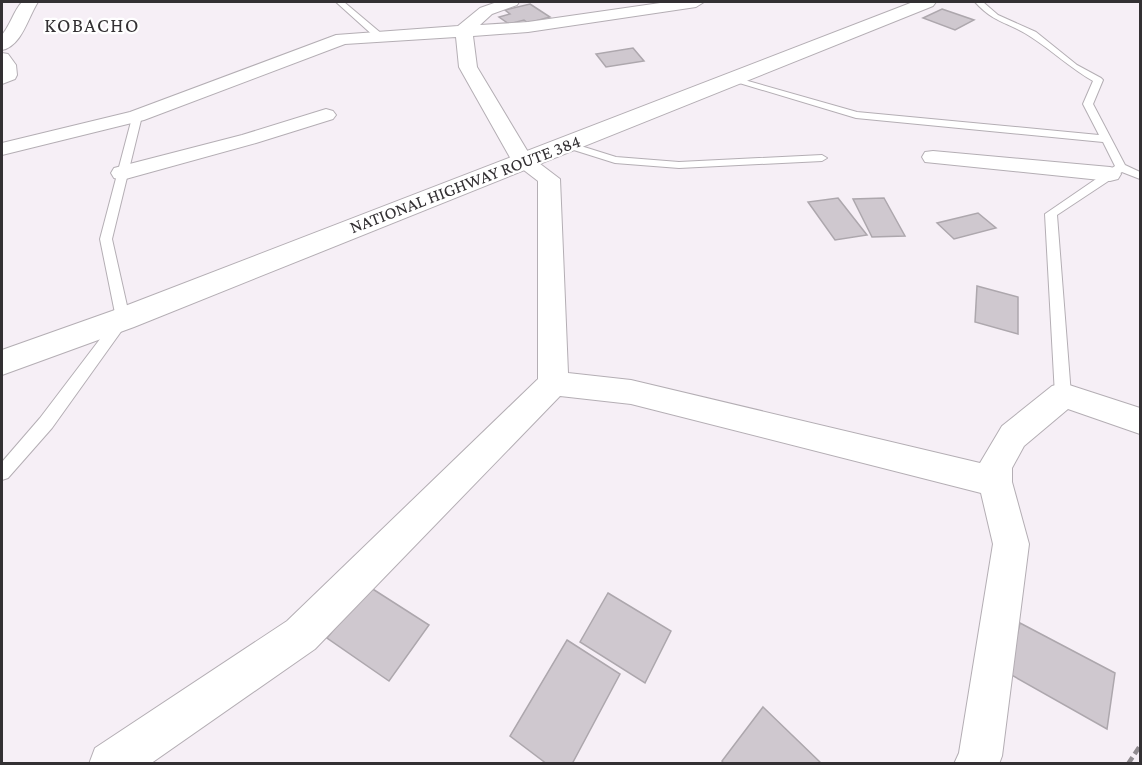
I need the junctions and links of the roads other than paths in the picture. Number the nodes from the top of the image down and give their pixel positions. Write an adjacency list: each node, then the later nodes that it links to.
1 (30, 2): 9 (street)
2 (340, 2): 8 (lane)
3 (511, 2): 7 (street)
4 (696, 2): 7 (street)
5 (927, 2): 12 (highway, NATIONAL HIGHWAY ROUTE 384)
6 (979, 2): 15 (lane)
7 (464, 30): 8 (street); 20 (street)
8 (379, 36): 14 (street)
9 (2, 45)
10 (2, 58): 11 (street)
11 (2, 78)
12 (731, 79): 15 (lane); 16 (highway, NATIONAL HIGHWAY ROUTE 384)
13 (326, 115): 22 (street)
14 (137, 116): 17 (street); 22 (lane)
15 (1106, 139): 21 (lane)
16 (565, 144): 19 (lane); 20 (highway, NATIONAL HIGHWAY ROUTE 384)
17 (2, 149)
18 (933, 157): 21 (street)
19 (822, 158)
20 (523, 160): 24 (highway, NATIONAL HIGHWAY ROUTE 384); 26 (street)
21 (1115, 170): 23 (lane); 27 (lane)
22 (122, 173): 24 (lane)
23 (1140, 176)
24 (123, 319): 25 (highway, NATIONAL HIGHWAY ROUTE 384); 29 (lane)
25 (2, 363)
26 (553, 383): 30 (street); 31 (street)
27 (1064, 395): 28 (street); 30 (street)
28 (1140, 420)
29 (2, 473)
30 (995, 482): 32 (street)
31 (111, 764)
32 (976, 764)

